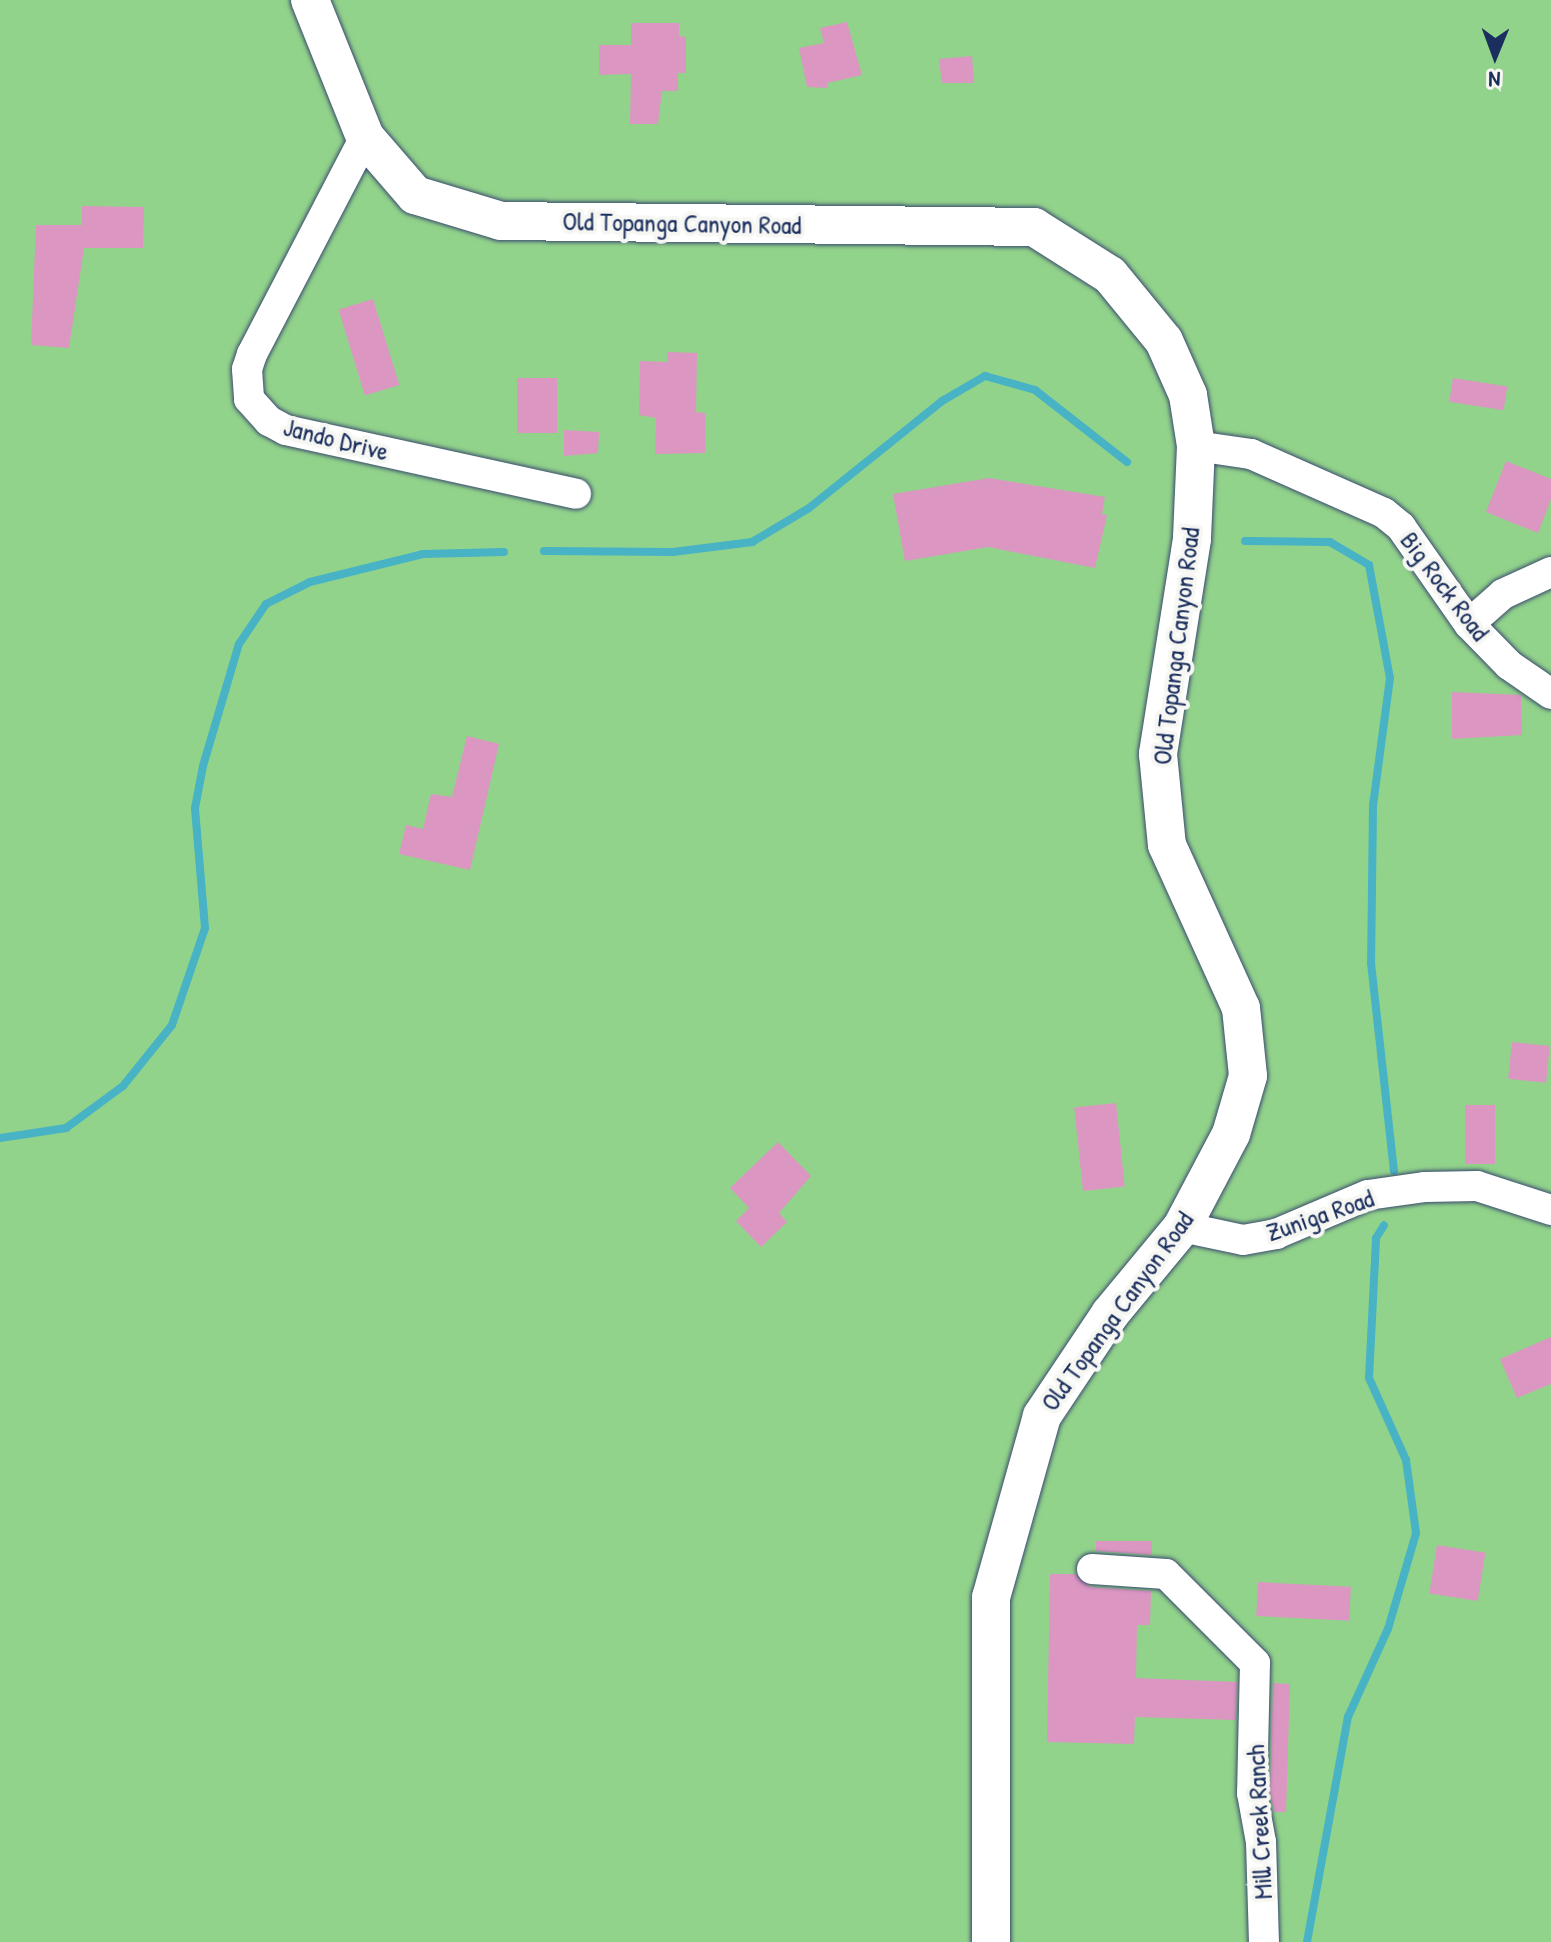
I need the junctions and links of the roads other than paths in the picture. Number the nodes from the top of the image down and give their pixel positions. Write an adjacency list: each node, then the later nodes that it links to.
1 (310, 0): 2 (main road, Old Topanga Canyon Road)
2 (365, 137): 3 (main road, Old Topanga Canyon Road); 4 (street, Jando Drive)
3 (1196, 446): 6 (street, Big Rock Road); 9 (main road, Old Topanga Canyon Road)
4 (576, 494)
5 (1551, 572): 6 (street)
6 (1469, 624): 7 (street, Big Rock Road)
7 (1551, 694)
8 (1551, 1210): 9 (street, Zuniga Road)
9 (1182, 1227): 11 (main road, Old Topanga Canyon Road)
10 (1092, 1569): 12 (street, Mill Creek Ranch)
11 (991, 1942)
12 (1264, 1942)

